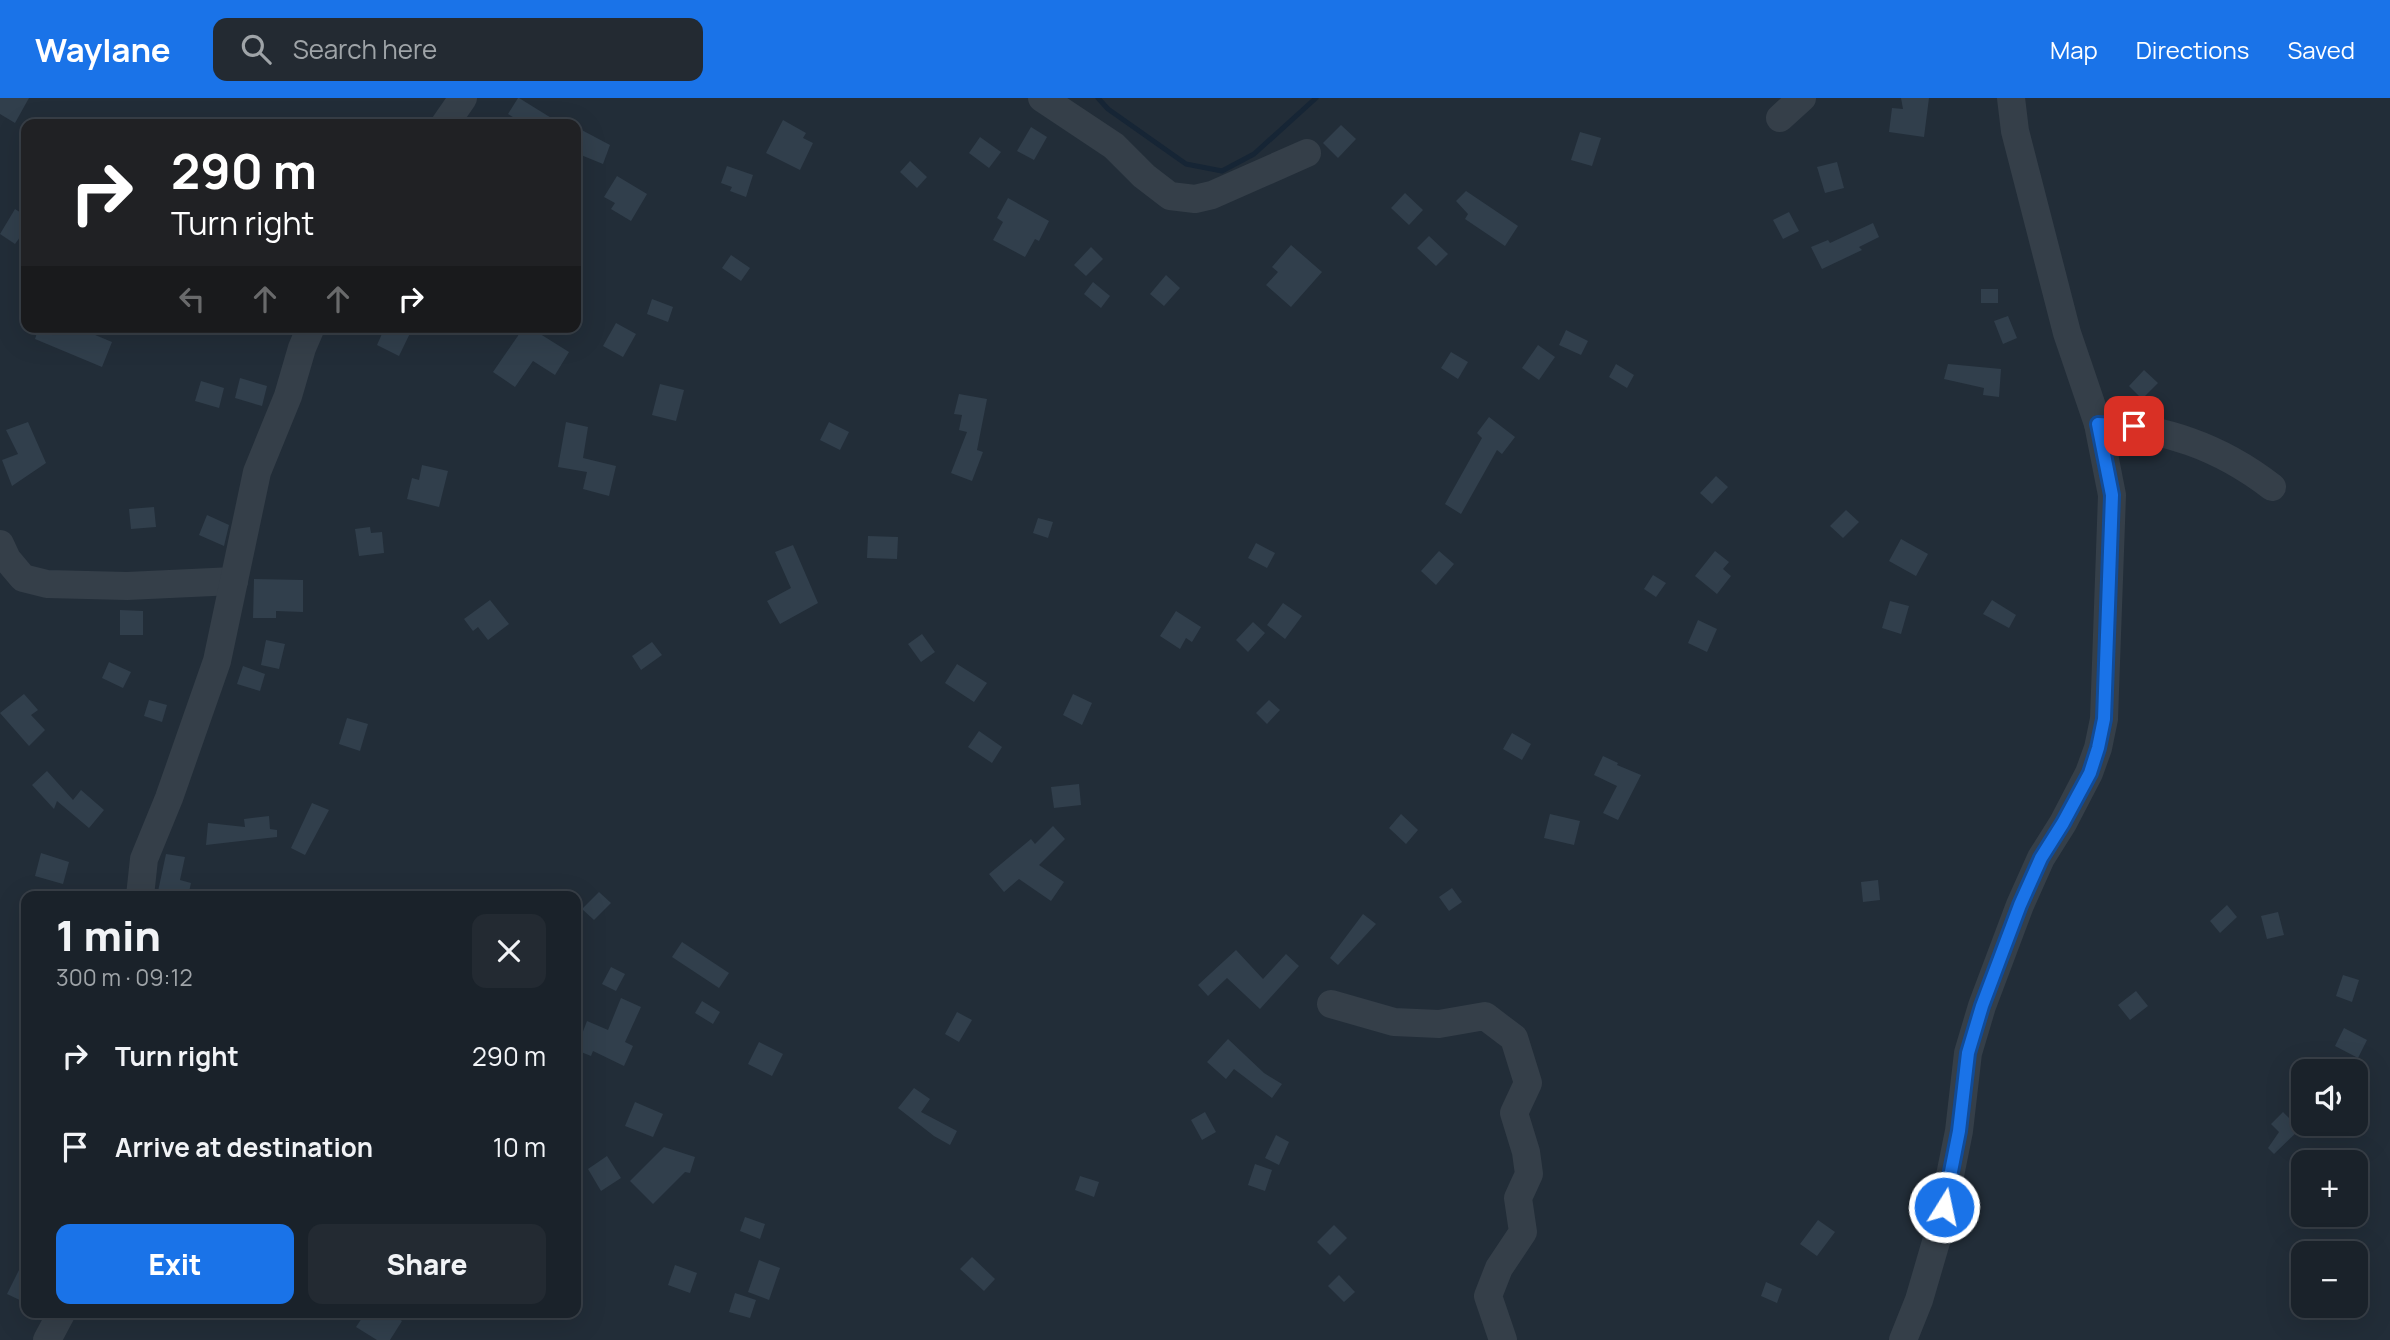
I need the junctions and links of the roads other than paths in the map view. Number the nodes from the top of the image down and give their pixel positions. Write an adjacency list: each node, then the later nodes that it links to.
1 (463, 98): 6 (street)
2 (1042, 98): 7 (street)
3 (1802, 98): 5 (street)
4 (2011, 98): 9 (street)
5 (1780, 118)
6 (448, 119)
7 (1307, 153)
8 (309, 333): 12 (street)
9 (2098, 424): 10 (street); 18 (street)
10 (2272, 487)
11 (0, 544): 12 (street)
12 (234, 581): 13 (street)
13 (141, 891)
14 (1331, 1004): 17 (street)
15 (59, 1318): 16 (street)
16 (47, 1340)
17 (1503, 1340)
18 (1903, 1340)

